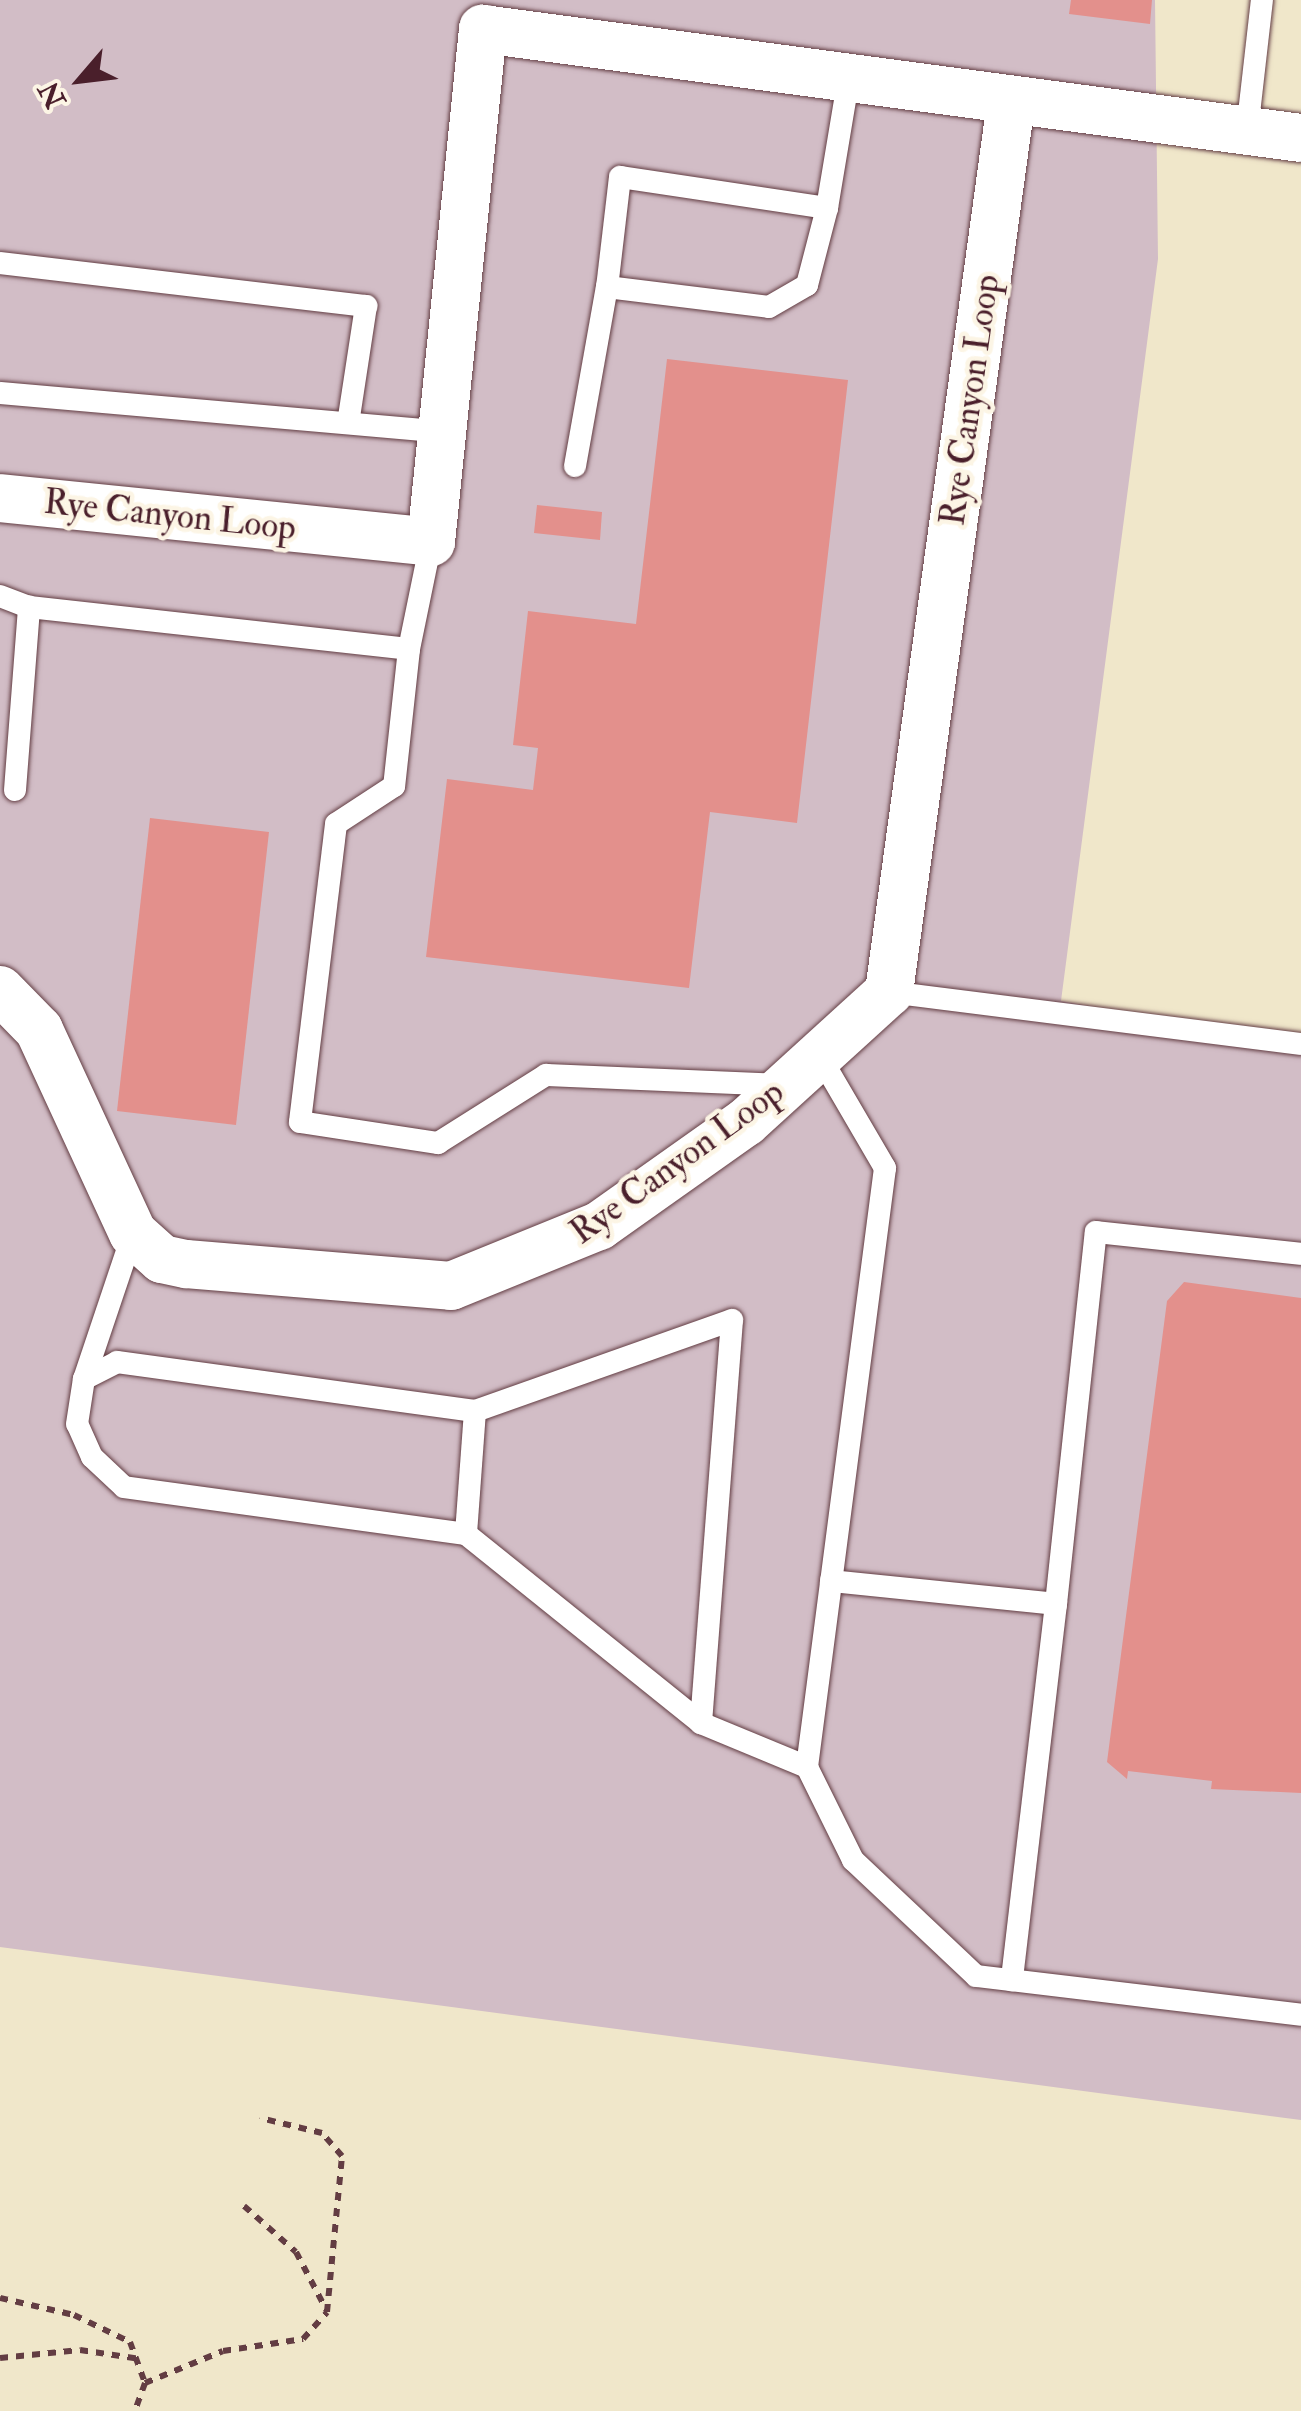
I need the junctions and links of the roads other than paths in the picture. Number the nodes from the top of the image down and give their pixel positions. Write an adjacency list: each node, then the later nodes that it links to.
1 (1262, 0): 5 (lane)
2 (484, 15): 3 (street); 12 (street)
3 (848, 82): 4 (street); 7 (lane)
4 (1011, 102): 5 (street); 21 (street, Rye Canyon Loop)
5 (1247, 131): 6 (street)
6 (1301, 138)
7 (827, 208): 9 (lane); 9 (lane)
8 (0, 263): 11 (lane)
9 (607, 288): 13 (lane)
10 (0, 393): 11 (lane)
11 (348, 423): 12 (lane)
12 (443, 432): 15 (street)
13 (575, 466)
14 (0, 498): 15 (street, Rye Canyon Loop)
15 (431, 542): 18 (lane)
16 (0, 596): 17 (lane)
17 (29, 607): 18 (lane); 19 (lane)
18 (408, 648): 23 (lane)
19 (15, 790)
20 (0, 990): 24 (street)
21 (889, 992): 22 (lane); 23 (street, Rye Canyon Loop)
22 (1301, 1044)
23 (803, 1070): 24 (street, Rye Canyon Loop); 29 (lane)
24 (133, 1234): 26 (lane)
25 (1301, 1254): 30 (lane)
26 (84, 1379): 27 (lane); 28 (lane)
27 (475, 1410): 28 (lane); 31 (lane)
28 (466, 1534): 31 (lane)
29 (831, 1580): 30 (lane); 32 (lane)
30 (1056, 1604): 33 (lane)
31 (701, 1723): 32 (lane)
32 (807, 1767): 33 (lane)
33 (1012, 1980): 34 (lane)
34 (1301, 2014)

